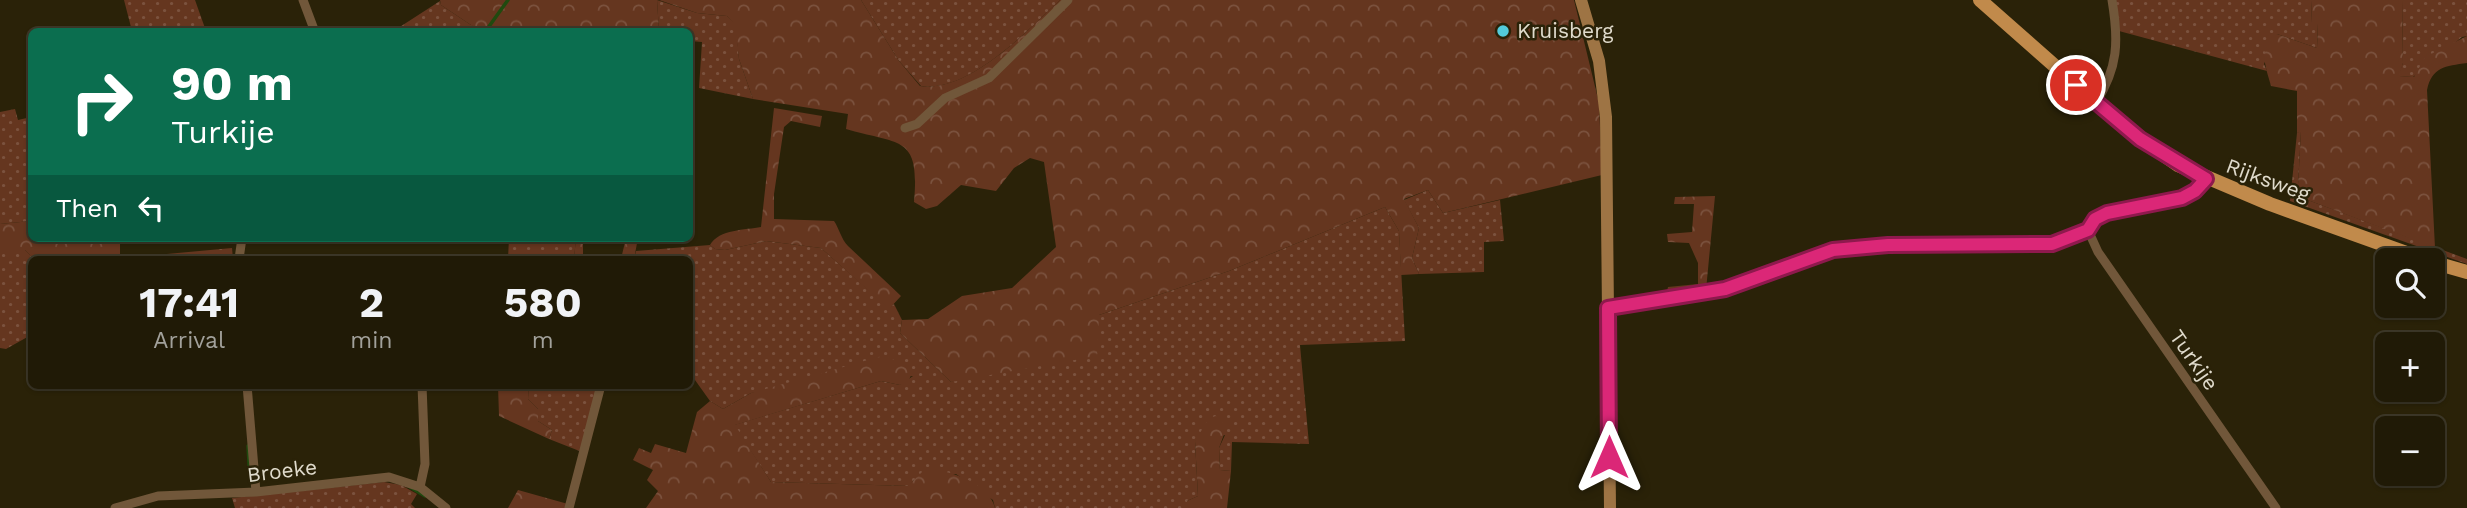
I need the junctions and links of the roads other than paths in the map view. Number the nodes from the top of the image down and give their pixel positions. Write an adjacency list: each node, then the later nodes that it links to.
1 (303, 0): 6 (street)
2 (1068, 0): 8 (street)
3 (1581, 0): 14 (main road)
4 (1980, 0): 7 (main road, Rijksweg)
5 (2112, 0): 7 (street)
6 (313, 28)
7 (2096, 103): 9 (main road, Rijksweg)
8 (905, 128)
9 (2206, 179): 10 (street); 11 (main road, Rijksweg)
10 (2088, 230): 14 (street); 24 (street, Turkije)
11 (2395, 248)
12 (2445, 265): 13 (main road, Rijksweg)
13 (2467, 272)
14 (1608, 308): 23 (main road)
15 (247, 389): 19 (street)
16 (422, 389): 18 (street)
17 (600, 389): 22 (street)
18 (420, 487): 19 (street, Broeke); 21 (street, Broeke)
19 (256, 492): 20 (street, Broeke)
20 (115, 508)
21 (446, 508)
22 (569, 508)
23 (1610, 508)
24 (2276, 508)

